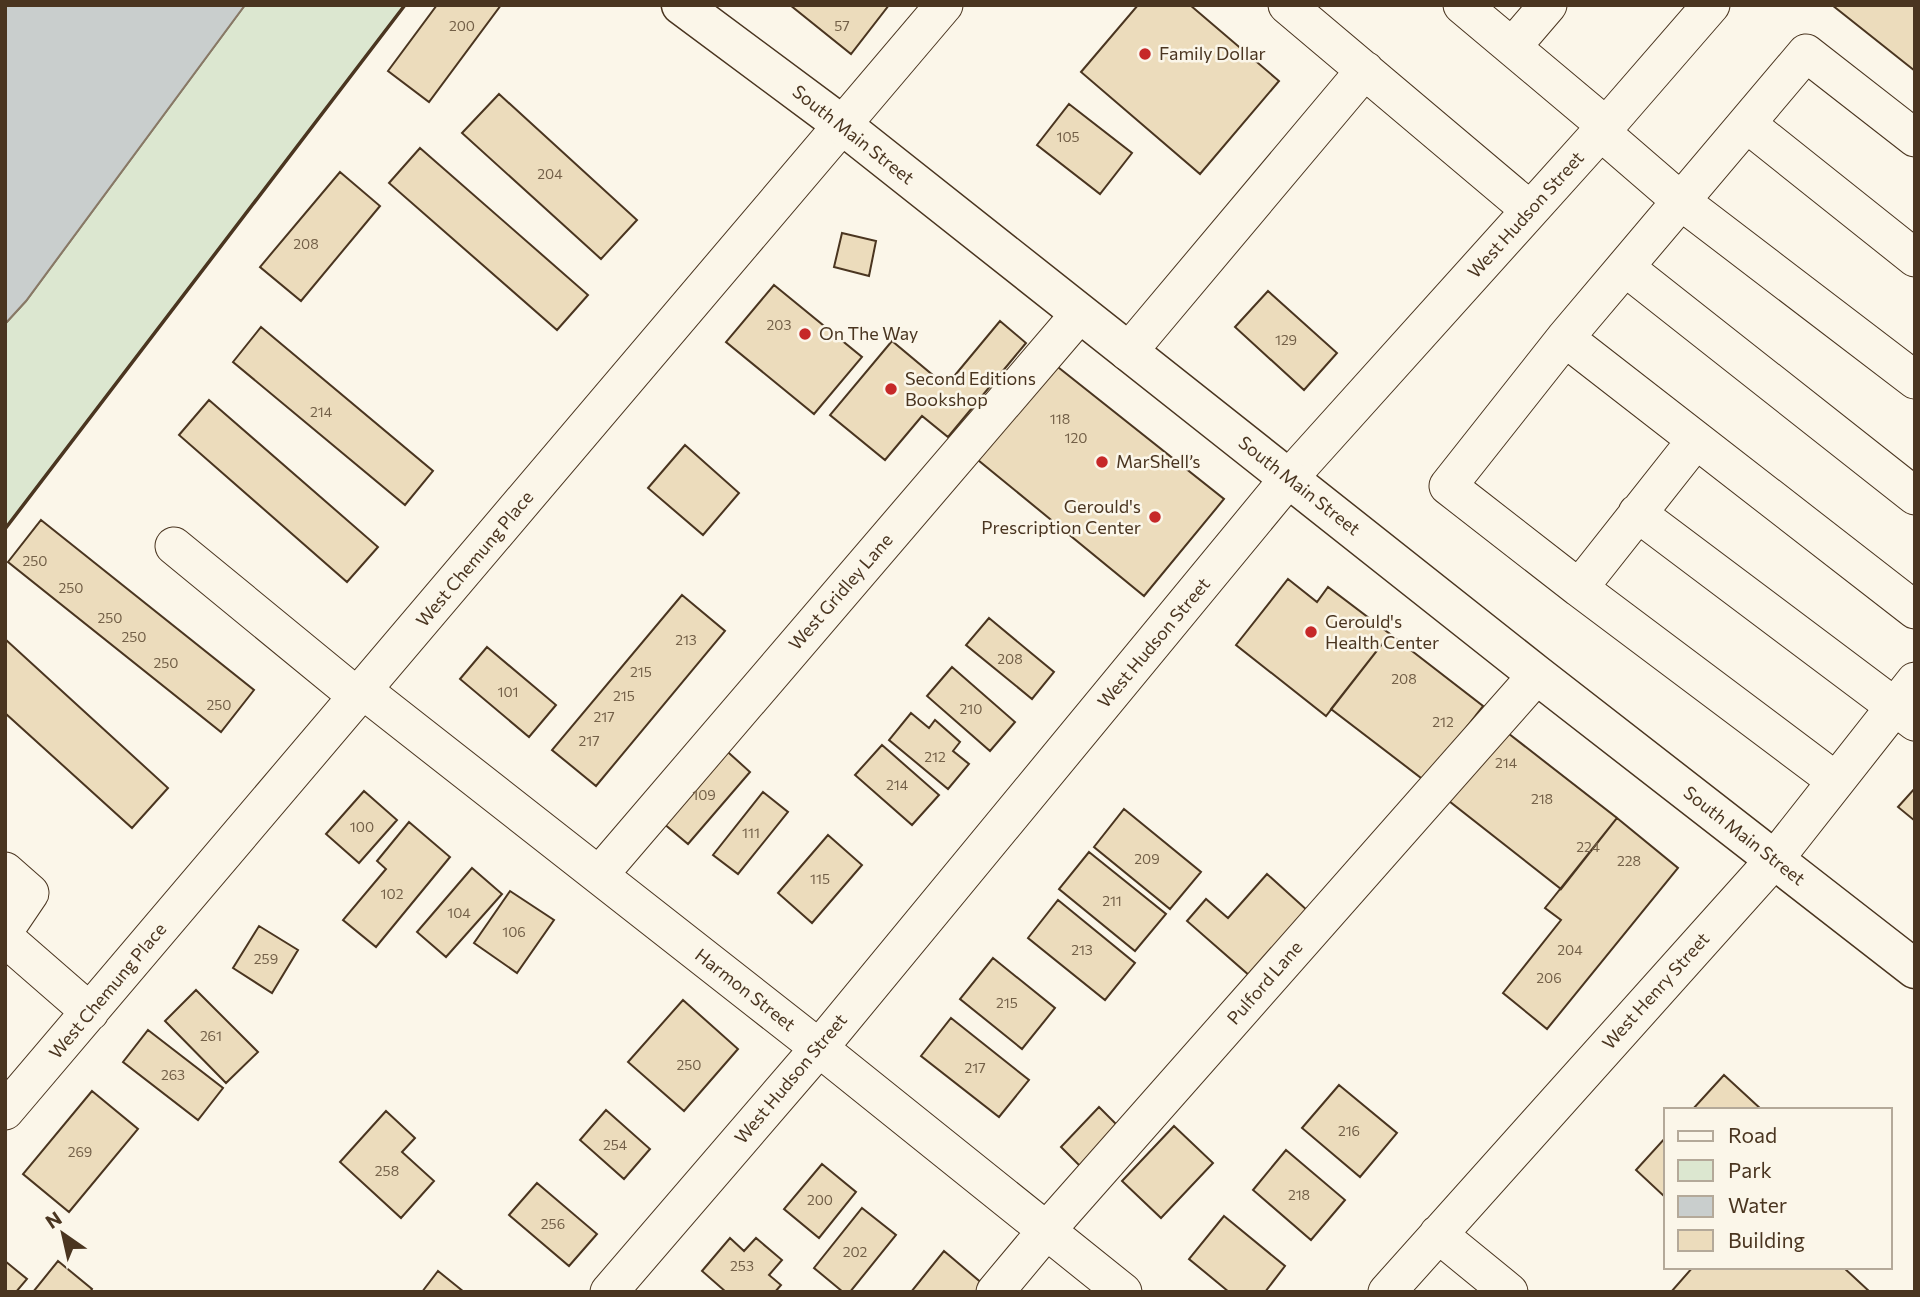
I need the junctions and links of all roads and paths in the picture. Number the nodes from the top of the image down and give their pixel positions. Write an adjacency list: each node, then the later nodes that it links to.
1 (681, 5): 9 (main road, South Main Street)
2 (944, 5): 9 (street, West Chemung Place)
3 (1287, 5): 8 (street)
4 (1462, 5): 7 (street)
5 (1548, 5): 7 (street)
6 (1712, 5): 11 (street, West Hudson Street)
7 (1512, 47): 11 (street)
8 (1366, 70): 14 (street); 19 (street)
9 (841, 124): 17 (main road, South Main Street); 29 (street, West Chemung Place)
10 (1747, 124): 12 (street); 13 (street); 15 (street)
11 (1603, 129): 13 (street); 14 (street, West Hudson Street)
12 (1915, 138)
13 (1682, 202): 16 (street); 20 (street)
14 (1530, 210): 22 (street, West Hudson Street)
15 (1915, 258)
16 (1626, 268): 18 (street); 23 (street)
17 (1088, 320): 19 (main road, South Main Street); 34 (street, West Gridley Lane)
18 (1565, 338): 21 (street); 26 (street)
19 (1128, 352): 22 (main road, South Main Street)
20 (1915, 380)
21 (1696, 440): 24 (street); 27 (street)
22 (1290, 478): 28 (main road, South Main Street); 39 (street, West Hudson Street)
23 (1915, 496)
24 (1637, 513): 26 (street); 30 (street)
25 (174, 546): 29 (street, Harmon Street)
26 (1579, 588): 31 (street)
27 (1915, 610)
28 (1537, 675): 32 (main road, South Main Street); 41 (street, Pulford Lane)
29 (361, 694): 34 (street, Harmon Street); 38 (street, West Chemung Place)
30 (1908, 703): 31 (street, West Henry Street)
31 (1836, 781): 32 (street, West Henry Street)
32 (1774, 860): 37 (main road, South Main Street); 42 (street, West Henry Street)
33 (5, 871): 35 (street)
34 (599, 875): 39 (street, Harmon Street)
35 (5, 930)
36 (5, 938): 38 (street)
37 (1915, 969)
38 (90, 1012): 40 (street, West Chemung Place)
39 (818, 1048): 41 (street, Harmon Street); 43 (street, West Hudson Street)
40 (5, 1111)
41 (1046, 1231): 44 (street, Pulford Lane); 45 (street, Harmon Street)
42 (1433, 1240): 46 (street, West Henry Street); 47 (street); 48 (street)
43 (609, 1292)
44 (995, 1292)
45 (1123, 1292)
46 (1387, 1292)
47 (1480, 1292)
48 (1509, 1292)

